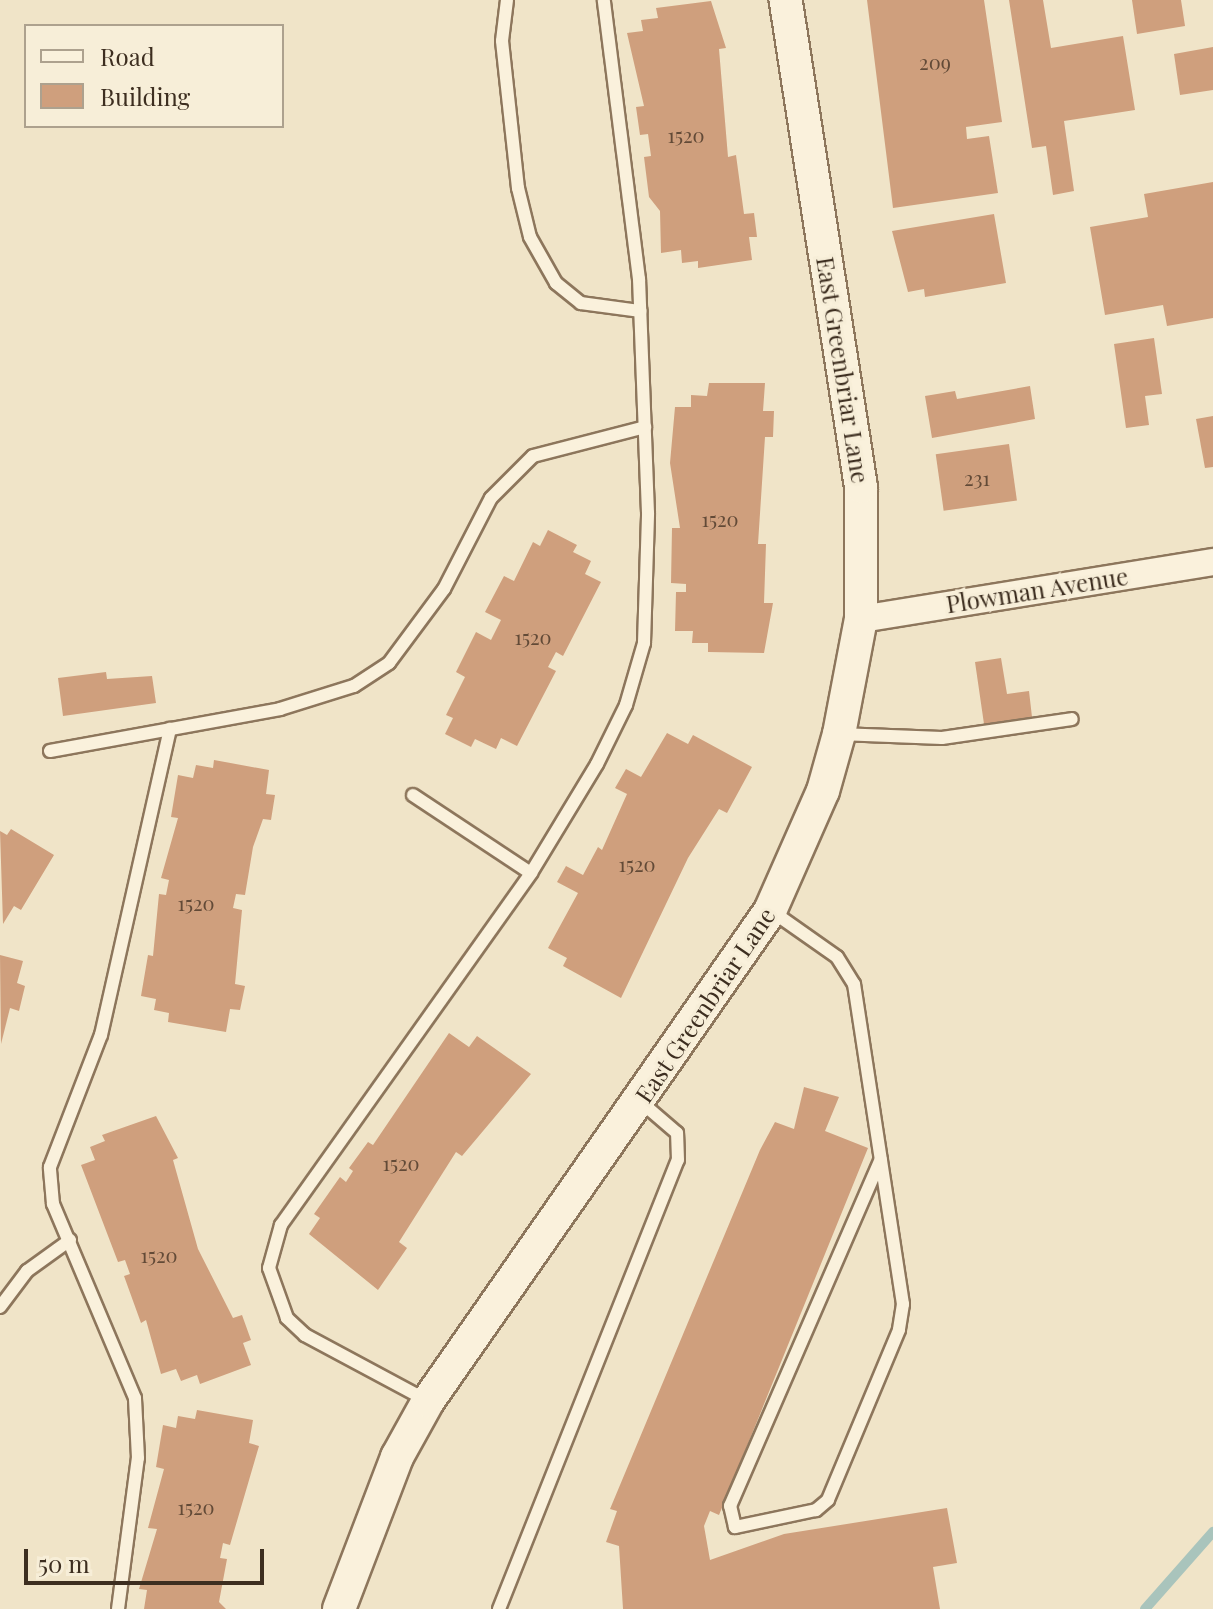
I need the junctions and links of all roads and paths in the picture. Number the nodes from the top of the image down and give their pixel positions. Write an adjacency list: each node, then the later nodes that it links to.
1 (507, 0): 4 (lane)
2 (604, 0): 4 (lane)
3 (786, 0): 7 (street, East Greenbriar Lane)
4 (640, 311): 5 (lane)
5 (645, 427): 9 (lane); 13 (lane)
6 (1213, 562): 7 (street, Plowman Avenue)
7 (861, 619): 10 (street, East Greenbriar Lane)
8 (1072, 719): 10 (lane)
9 (170, 729): 11 (lane); 17 (lane)
10 (839, 734): 14 (street, East Greenbriar Lane)
11 (50, 751)
12 (413, 795): 13 (lane)
13 (531, 873): 19 (lane)
14 (770, 911): 15 (street, East Greenbriar Lane); 16 (lane)
15 (641, 1102): 19 (street, East Greenbriar Lane); 22 (lane)
16 (881, 1159): 16 (lane)
17 (70, 1240): 18 (lane); 20 (lane)
18 (0, 1307)
19 (428, 1401): 21 (street, East Greenbriar Lane)
20 (118, 1609)
21 (339, 1609)
22 (499, 1609)

